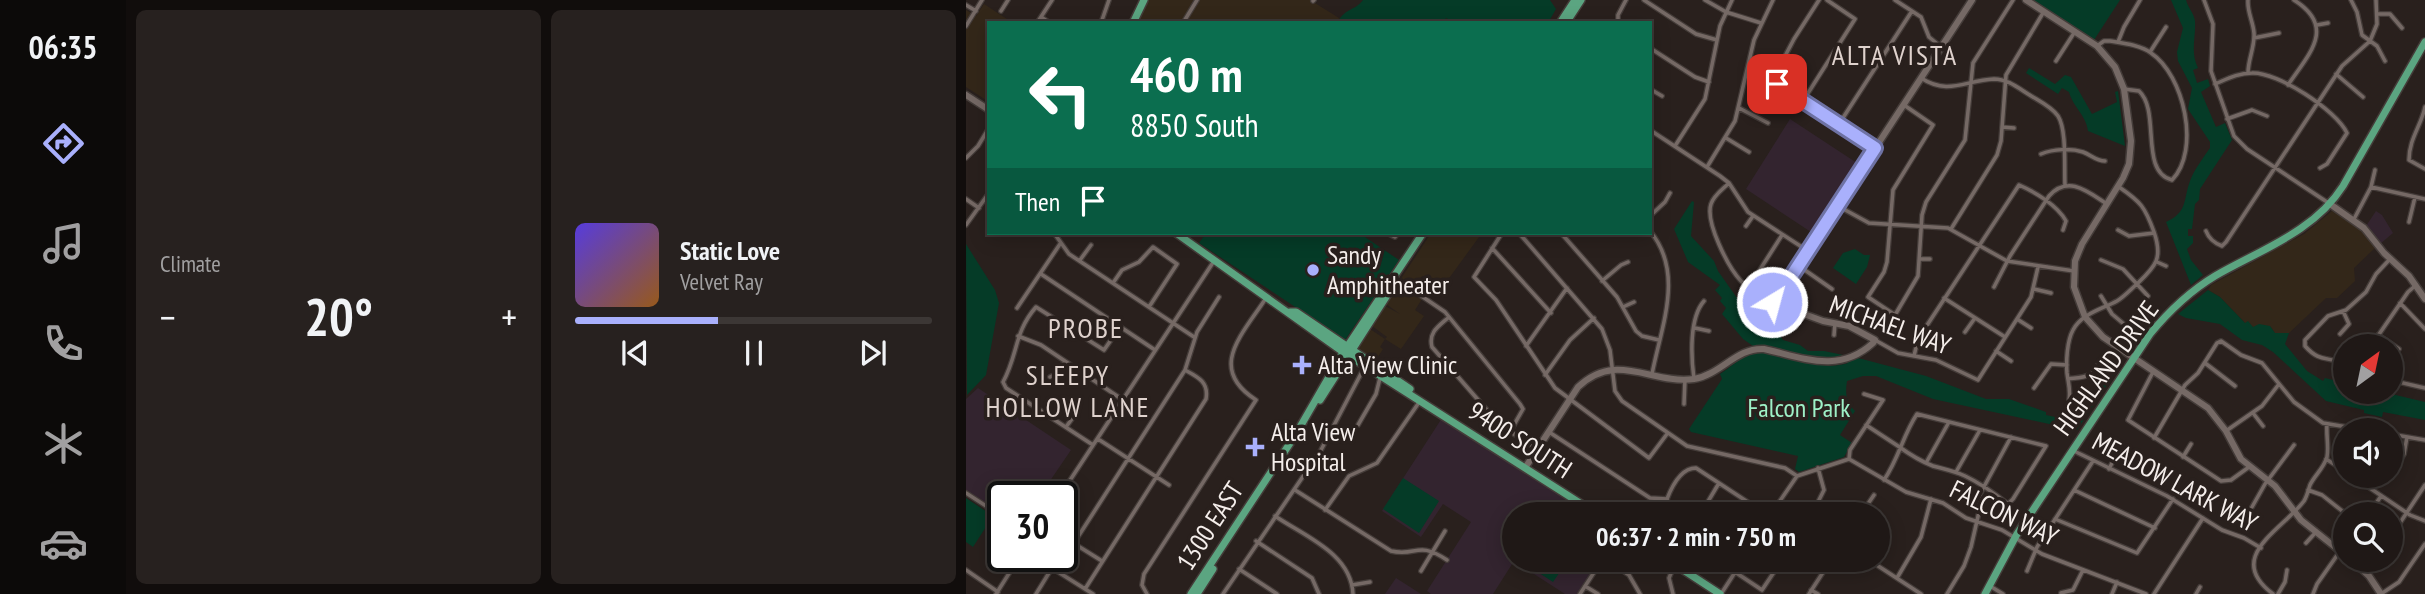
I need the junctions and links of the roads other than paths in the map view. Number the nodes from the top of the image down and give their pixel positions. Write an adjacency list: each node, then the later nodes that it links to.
1 (982, 0): 32 (street)
2 (1008, 0): 28 (street)
3 (1052, 0): 34 (street)
4 (1109, 0): 37 (street)
5 (1141, 0): 38 (main road)
6 (1197, 0): 39 (street)
7 (1575, 0): 40 (main road)
8 (1581, 0): 41 (main road)
9 (1626, 0): 42 (street)
10 (1644, 0): 52 (street)
11 (1705, 0): 30 (street)
12 (1732, 0): 30 (street)
13 (1773, 0): 43 (street)
14 (1819, 0): 66 (street)
15 (1827, 0): 77 (street)
16 (1895, 0): 29 (street)
17 (1961, 0): 26 (street)
18 (2012, 0): 69 (street)
19 (2026, 0): 31 (street)
20 (2140, 0): 54 (street)
21 (2204, 0): 70 (street)
22 (2248, 0): 51 (street)
23 (2294, 0): 45 (street)
24 (2351, 0): 53 (street)
25 (2376, 0): 33 (street)
26 (1970, 2): 57 (street)
27 (966, 5): 32 (street)
28 (1001, 11)
29 (1912, 11): 57 (street); 87 (street)
30 (1726, 12): 43 (street); 52 (street)
31 (2045, 12): 49 (street); 67 (street)
32 (974, 13): 46 (street)
33 (2377, 14): 48 (street); 53 (street)
34 (1041, 17): 35 (street); 36 (street)
35 (1038, 21)
36 (1047, 21)
37 (1102, 21)
38 (1132, 21)
39 (1184, 21)
40 (1561, 21)
41 (1567, 21)
42 (1618, 21)
43 (1761, 23): 63 (street)
44 (2329, 23): 45 (street)
45 (2316, 25): 71 (street)
46 (966, 26)
47 (2166, 27): 59 (street)
48 (2402, 27)
49 (2075, 31): 56 (street); 60 (street)
50 (2279, 33): 51 (street)
51 (2254, 38): 62 (street)
52 (1717, 40): 68 (street)
53 (2370, 41): 61 (street); 64 (street)
54 (2118, 42): 56 (street); 59 (street)
55 (2425, 42): 118 (main road, HIGHLAND DRIVE)
56 (2097, 46): 72 (street)
57 (1941, 47): 65 (street)
58 (1652, 49): 68 (street)
59 (2150, 52): 72 (street)
60 (2056, 61)
61 (2385, 61)
62 (2249, 73): 70 (street); 71 (street)
63 (1746, 74): 66 (street); 81 (street)
64 (2336, 74): 76 (street); 78 (street)
65 (1921, 78): 69 (street); 79 (street)
66 (1772, 81): 77 (street)
67 (2004, 81): 69 (street); 88 (street); 97 (street)
68 (1709, 82): 95 (street)
69 (1969, 83): 128 (street)
70 (2214, 85): 85 (street)
71 (2288, 85): 78 (street)
72 (2124, 89): 109 (street)
73 (1652, 90): 75 (street)
74 (966, 95): 82 (street)
75 (1662, 96)
76 (2363, 97)
77 (1803, 101): 87 (street)
78 (2317, 104): 103 (street); 104 (street)
79 (1904, 105): 96 (street); 126 (street)
80 (2425, 107): 84 (street)
81 (1739, 108): 86 (street); 92 (street)
82 (987, 109)
83 (2267, 116): 85 (street)
84 (2424, 117): 105 (street)
85 (2227, 119): 103 (street)
86 (1768, 122)
87 (1839, 124): 96 (street)
88 (2001, 127): 89 (street); 129 (street)
89 (2014, 128)
90 (987, 131): 94 (street)
91 (1652, 132): 95 (street)
92 (1726, 138): 98 (street); 102 (street)
93 (973, 142): 94 (street)
94 (978, 146): 100 (street)
95 (1675, 146): 102 (street)
96 (1875, 148): 119 (street)
97 (2063, 150): 99 (street); 101 (street); 108 (street)
98 (1749, 152)
99 (2041, 154)
100 (966, 158)
101 (2105, 161)
102 (1707, 167): 107 (street)
103 (2275, 168): 118 (street); 132 (street)
104 (2320, 168)
105 (2425, 169)
106 (2375, 170): 110 (street)
107 (1729, 183): 122 (street); 168 (street, MICHAEL WAY)
108 (2065, 185): 116 (street); 117 (street)
109 (2119, 187): 117 (street); 133 (street)
110 (2371, 187): 113 (street); 123 (street)
111 (1670, 193): 121 (street)
112 (987, 196): 120 (street)
113 (2415, 197): 115 (street); 124 (street)
114 (966, 199): 120 (street)
115 (2425, 199)
116 (2045, 201): 130 (street); 145 (street); 154 (street)
117 (2107, 204): 160 (street)
118 (2330, 204): 123 (street); 218 (main road, HIGHLAND DRIVE)
119 (1838, 206): 126 (street); 147 (street)
120 (979, 208): 125 (street)
121 (1652, 214)
122 (1753, 216): 127 (street); 142 (street)
123 (2354, 219): 150 (street)
124 (2409, 222)
125 (966, 225)
126 (1889, 225): 128 (street); 148 (street)
127 (1746, 226)
128 (1922, 226): 129 (street); 148 (street)
129 (1951, 229): 145 (street)
130 (2063, 230)
131 (2118, 230): 133 (street)
132 (2206, 231)
133 (2154, 233): 156 (street)
134 (1055, 235): 143 (street)
135 (1180, 235): 151 (main road, 9400 SOUTH)
136 (1422, 235): 162 (main road, 1300 EAST)
137 (1427, 235): 162 (main road, 1300 EAST)
138 (1501, 235): 146 (street)
139 (1521, 235): 169 (street)
140 (1563, 235): 163 (street)
141 (1652, 235): 211 (street)
142 (1783, 235): 147 (street); 168 (street)
143 (1060, 244): 153 (street); 161 (street)
144 (1091, 244): 153 (street)
145 (1978, 246): 154 (street); 177 (street)
146 (1492, 248): 188 (street); 213 (street)
147 (1808, 251): 157 (street)
148 (1920, 259): 149 (street)
149 (1930, 259)
150 (2390, 259): 166 (street); 187 (street)
151 (1215, 260): 173 (main road, 9400 SOUTH); 195 (street)
152 (2101, 260): 165 (street)
153 (1080, 261): 164 (street)
154 (2007, 261): 158 (street); 167 (street)
155 (1628, 262): 163 (street)
156 (2157, 262): 159 (street); 165 (street)
157 (1799, 266): 170 (street); 181 (street)
158 (2038, 267): 160 (street); 171 (street)
159 (2166, 267)
160 (2074, 271): 191 (street)
161 (1041, 274): 184 (street); 199 (street)
162 (1395, 278): 190 (street); 215 (main road, 1300 EAST)
163 (1602, 281): 186 (street)
164 (1113, 283): 185 (street); 185 (street)
165 (2137, 284): 175 (street); 183 (street)
166 (2416, 285): 178 (street); 182 (street)
167 (1994, 286)
168 (1748, 287): 181 (street, MICHAEL WAY)
169 (1567, 288): 188 (street); 192 (street)
170 (1832, 289)
171 (2034, 289): 172 (street); 194 (street)
172 (2051, 293)
173 (1267, 296): 215 (main road, 9400 SOUTH); 376 (street)
174 (2101, 296): 183 (street)
175 (2148, 296)
176 (1219, 297): 209 (street)
177 (1944, 298): 193 (street); 217 (street)
178 (2425, 299)
179 (1704, 301): 200 (street)
180 (1634, 302): 186 (street)
181 (1774, 303): 189 (street, MICHAEL WAY)
182 (2400, 303): 202 (street); 206 (street)
183 (2106, 306): 191 (street); 198 (street)
184 (1017, 307)
185 (1149, 307): 195 (street)
186 (1623, 307): 211 (street)
187 (2343, 312): 205 (street); 221 (street)
188 (1550, 313): 213 (street)
189 (1800, 314): 196 (street, MICHAEL WAY); 197 (street)
190 (1449, 317): 259 (street); 259 (street)
191 (2085, 317): 218 (street); 224 (street)
192 (1594, 318): 227 (street); 230 (street)
193 (1975, 318): 204 (street); 210 (street)
194 (2017, 319): 201 (street); 210 (street)
195 (1174, 323): 209 (street); 214 (street)
196 (1835, 323): 207 (street); 212 (street, MICHAEL WAY)
197 (1796, 324)
198 (2125, 325)
199 (1120, 327): 208 (street); 214 (street)
200 (1695, 328): 203 (street); 234 (street)
201 (2031, 328)
202 (2425, 329)
203 (1709, 331)
204 (1965, 332)
205 (2340, 334)
206 (2379, 334)
207 (1834, 335)
208 (1018, 336): 220 (street); 256 (street)
209 (1195, 337): 226 (street)
210 (2006, 337): 216 (street)
211 (1659, 340): 229 (street)
212 (1875, 340): 217 (street, MICHAEL WAY); 234 (street)
213 (1526, 346): 230 (street)
214 (1156, 351): 244 (street)
215 (1348, 351): 225 (main road, 9400 SOUTH); 243 (main road, 9400 SOUTH); 377 (main road, 1300 EAST); 378 (main road, 1300 EAST)
216 (1996, 351): 217 (street, MICHAEL WAY); 219 (street)
217 (1913, 356)
218 (2133, 357): 228 (street); 273 (main road, HIGHLAND DRIVE)
219 (2011, 360)
220 (1065, 361): 232 (street); 244 (street)
221 (2333, 361)
222 (2099, 363): 235 (street)
223 (2204, 363): 237 (street); 238 (street); 241 (street)
224 (2067, 365): 235 (street); 239 (street)
225 (1365, 366): 231 (main road, 9400 SOUTH); 300 (street)
226 (1185, 370): 276 (street); 291 (street)
227 (1613, 370): 229 (street); 245 (street); 261 (street)
228 (2154, 371): 241 (street); 266 (street)
229 (1652, 374): 233 (street)
230 (1545, 375): 245 (street)
231 (1381, 376): 243 (main road, 9400 SOUTH); 253 (street)
232 (1050, 377)
233 (1685, 379): 234 (street); 247 (street)
234 (1694, 379)
235 (2068, 379): 246 (street)
236 (2403, 383): 240 (street)
237 (2279, 384): 249 (street); 251 (street)
238 (2235, 386)
239 (2034, 388)
240 (2425, 388)
241 (2182, 389): 258 (street); 266 (street)
242 (1864, 394): 254 (street)
243 (1421, 399): 285 (main road, 9400 SOUTH); 320 (street)
244 (1124, 400): 265 (street)
245 (1569, 400): 260 (street); 261 (street)
246 (2068, 400)
247 (1684, 404)
248 (1076, 408): 256 (street)
249 (2253, 413): 255 (street); 258 (street)
250 (1949, 422): 257 (street); 271 (street); 282 (street)
251 (2327, 424): 252 (street); 279 (street)
252 (2333, 424)
253 (1358, 425)
254 (1866, 425): 271 (street); 277 (street)
255 (2263, 426)
256 (1066, 428): 269 (street)
257 (1980, 429): 262 (street); 289 (street)
258 (2226, 431): 284 (street)
259 (1510, 432): 272 (street)
260 (1548, 432): 272 (street); 306 (street)
261 (1667, 433): 281 (street)
262 (2011, 437): 298 (street); 298 (street)
263 (2403, 437): 264 (street)
264 (2407, 437): 267 (street); 274 (street)
265 (1098, 439): 269 (street); 276 (street)
266 (2154, 439): 275 (street)
267 (2425, 440)
268 (2191, 444): 275 (street)
269 (1093, 445): 294 (street)
270 (2294, 445): 293 (street)
271 (1901, 448): 282 (street); 292 (street)
272 (1537, 449): 285 (street)
273 (2072, 450): 280 (street, MEADOW LARK WAY); 333 (main road, HIGHLAND DRIVE)
274 (2403, 456)
275 (2183, 457): 284 (street)
276 (1129, 458): 291 (street); 332 (street)
277 (1849, 459): 286 (street); 292 (street, FALCON WAY)
278 (2114, 459): 288 (street)
279 (2326, 459): 283 (street); 302 (street)
280 (2093, 461): 288 (street, MEADOW LARK WAY); 301 (street)
281 (1760, 462): 287 (street); 290 (street)
282 (1926, 463): 289 (street)
283 (2333, 463)
284 (2249, 467): 293 (street)
285 (1525, 468): 309 (main road, 9400 SOUTH)
286 (1818, 468): 290 (street); 314 (street)
287 (1758, 469)
288 (2109, 469): 308 (street, MEADOW LARK WAY)
289 (1956, 472): 298 (street)
290 (1797, 476): 313 (street)
291 (1157, 477): 296 (street); 343 (street)
292 (1884, 480): 307 (street, FALCON WAY)
293 (2268, 480): 319 (street); 321 (street)
294 (1069, 481)
295 (1719, 483): 306 (street); 311 (street); 312 (street)
296 (1170, 485)
297 (2425, 485): 322 (street)
298 (1984, 487): 327 (street)
299 (2369, 488): 305 (street)
300 (1295, 490): 320 (street); 323 (street)
301 (2074, 490): 326 (street); 329 (street)
302 (2308, 490): 317 (street); 321 (street)
303 (966, 493): 318 (street)
304 (1874, 495): 315 (street)
305 (2381, 496): 316 (street); 322 (street)
306 (1667, 499): 310 (street)
307 (1931, 499): 327 (street, FALCON WAY); 363 (street)
308 (2173, 499): 324 (street, MEADOW LARK WAY); 329 (street)
309 (1578, 502)
310 (1668, 502)
311 (1708, 502)
312 (1749, 502)
313 (1777, 502)
314 (1818, 502)
315 (1869, 502)
316 (2377, 502)
317 (2333, 503)
318 (987, 507)
319 (2252, 507)
320 (1325, 510): 341 (street)
321 (2293, 511): 331 (street); 339 (street)
322 (2406, 513): 325 (street); 328 (street)
323 (1275, 516): 334 (street); 366 (street)
324 (2203, 518): 339 (street, MEADOW LARK WAY); 395 (street)
325 (2403, 518)
326 (2055, 519): 329 (street); 340 (street)
327 (1978, 522): 333 (street, FALCON WAY); 390 (street)
328 (2425, 522)
329 (2155, 528)
330 (1445, 531): 341 (street)
331 (2316, 532): 335 (street); 337 (street)
332 (1078, 537)
333 (2015, 537): 340 (street, FALCON WAY); 368 (main road, HIGHLAND DRIVE)
334 (1256, 541): 345 (street); 381 (street)
335 (2306, 543)
336 (2425, 544): 399 (street)
337 (2333, 545)
338 (1078, 546): 343 (street)
339 (2261, 548): 397 (street)
340 (2035, 550): 347 (street, FALCON WAY); 350 (street)
341 (1433, 551): 342 (street); 349 (street)
342 (1447, 560)
343 (1102, 562): 370 (street)
344 (2333, 564): 398 (street)
345 (1238, 569): 379 (street); 380 (street)
346 (966, 570): 372 (street)
347 (2083, 570): 365 (street, FALCON WAY); 373 (street)
348 (2287, 570): 397 (street)
349 (1421, 571)
350 (2027, 571)
351 (1011, 572): 372 (street)
352 (1050, 572): 374 (street)
353 (1058, 572): 370 (street)
354 (1595, 572): 367 (street)
355 (1625, 572): 385 (street)
356 (1670, 572): 386 (street)
357 (1687, 572): 387 (main road)
358 (1735, 572): 359 (street); 387 (street)
359 (1774, 572)
360 (1823, 572): 371 (street)
361 (1888, 572): 363 (street)
362 (2365, 572): 399 (street)
363 (1897, 578): 389 (street)
364 (1370, 582): 366 (street)
365 (2117, 582): 393 (street); 394 (street, FALCON WAY)
366 (1352, 585): 382 (street)
367 (1586, 586): 383 (street); 384 (street)
368 (1990, 586): 391 (main road, HIGHLAND DRIVE); 392 (street)
369 (2200, 587): 396 (street)
370 (1085, 589): 375 (street)
371 (1810, 592): 388 (street)
372 (997, 593)
373 (2061, 593)
374 (1036, 594)
375 (1093, 594)
376 (1147, 594)
377 (1191, 594)
378 (1197, 594)
379 (1223, 594)
380 (1277, 594)
381 (1319, 594)
382 (1353, 594)
383 (1580, 594)
384 (1598, 594)
385 (1640, 594)
386 (1673, 594)
387 (1721, 594)
388 (1818, 594)
389 (1921, 594)
390 (1947, 594)
391 (1985, 594)
392 (2003, 594)
393 (2112, 594)
394 (2146, 594)
395 (2154, 594)
396 (2196, 594)
397 (2276, 594)
398 (2313, 594)
399 (2381, 594)

